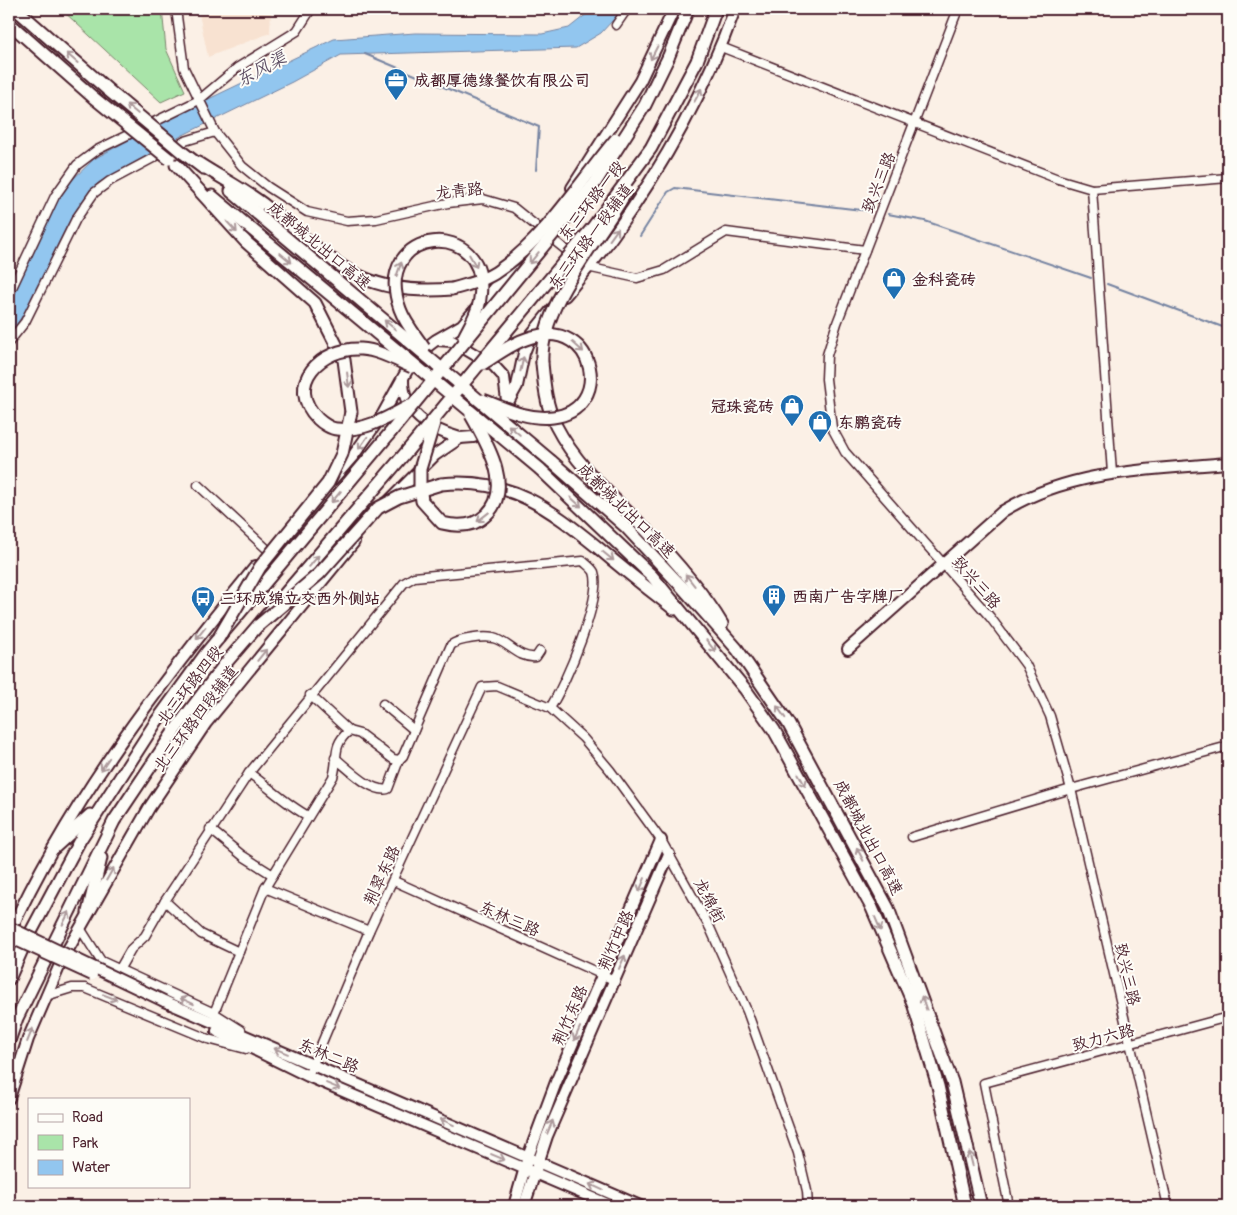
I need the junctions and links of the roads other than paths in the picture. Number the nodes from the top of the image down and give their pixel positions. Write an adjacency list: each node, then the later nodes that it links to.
1 (16, 9): 19 (highway, 成都城北出口高速, one-way to 1, bridge)
2 (176, 9): 13 (street, 龙青路)
3 (311, 9): 13 (street)
4 (627, 9): 11 (street)
5 (674, 9): 22 (main road, one-way to 22)
6 (688, 9): 14 (highway, 东三环路一段, bridge)
7 (716, 9): 17 (highway, 东三环路一段, bridge)
8 (736, 9): 12 (main road, 东三环路一段辅道)
9 (958, 9): 15 (street, 致兴三路)
10 (9, 23): 18 (highway, 成都城北出口高速, bridge)
11 (616, 25)
12 (721, 46): 15 (street); 24 (main road, 东三环路一段辅道, one-way to 12)
13 (199, 100): 16 (street, 龙青路); 25 (street)
14 (645, 105): 19 (highway, bridge); 28 (highway, 东三环路一段, one-way to 28, bridge)
15 (916, 123): 21 (street); 23 (street, 致兴三路)
16 (215, 132): 22 (street, 龙青路); 27 (street)
17 (651, 148): 31 (highway, 东三环路一段, bridge); 50 (highway, one-way to 17, bridge)
18 (173, 162): 30 (highway, 成都城北出口高速, one-way to 30, bridge); 49 (highway, one-way to 49, bridge)
19 (198, 163): 29 (highway, 成都城北出口高速, one-way to 19, bridge)
20 (1228, 178): 21 (street)
21 (1092, 189): 43 (street)
22 (543, 231): 24 (street, 龙青路); 26 (main road)
23 (865, 250): 24 (street, 龙青路); 46 (street, 致兴三路)
24 (587, 267): 37 (main road, 东三环路一段辅道, one-way to 24)
25 (9, 294)
26 (436, 340): 33 (main road); 37 (main road)
27 (9, 342)
28 (454, 357): 29 (highway, one-way to 28, bridge); 32 (highway, 东三环路一段, bridge)
29 (432, 360): 35 (highway, 成都城北出口高速, bridge)
30 (423, 371): 36 (highway, bridge); 38 (highway, 成都城北出口高速, bridge)
31 (472, 371): 34 (highway, 东三环路一段, bridge); 35 (highway, one-way to 35, bridge)
32 (439, 374): 36 (highway, 北三环路四段, bridge)
33 (404, 375): 41 (main road); 45 (main road, one-way to 45)
34 (457, 390): 39 (highway, 北三环路四段, bridge)
35 (474, 396): 50 (highway, 成都城北出口高速, one-way to 35, bridge)
36 (416, 402): 49 (highway, 北三环路四段, one-way to 49, bridge)
37 (508, 404): 40 (main road, 东三环路一段辅道)
38 (468, 409): 39 (highway, one-way to 39, bridge); 48 (highway, 成都城北出口高速, one-way to 48, bridge)
39 (436, 416): 47 (highway, 北三环路四段, one-way to 39, bridge)
40 (493, 423): 41 (main road, 北三环路四段辅道)
41 (460, 438): 76 (main road, 北三环路四段辅道, one-way to 41)
42 (1228, 463): 43 (main road)
43 (1112, 473): 46 (main road)
44 (198, 485): 45 (street)
45 (269, 551): 70 (main road, one-way to 70)
46 (943, 564): 51 (main road); 64 (street, 致兴三路)
47 (259, 625): 48 (highway, one-way to 48, bridge); 67 (highway, 北三环路四段)
48 (695, 627): 106 (highway, 成都城北出口高速, one-way to 106)
49 (218, 639): 63 (highway, 北三环路四段)
50 (738, 649): 107 (highway, 成都城北出口高速, one-way to 50)
51 (848, 649)
52 (540, 651): 57 (street)
53 (482, 687): 56 (street, 龙绵街); 73 (street, 荆翠东路)
54 (310, 695): 56 (street); 58 (street); 62 (street)
55 (383, 704): 57 (street)
56 (550, 708): 69 (street, 龙绵街)
57 (414, 730): 61 (street)
58 (349, 731): 60 (street); 61 (street)
59 (1228, 746): 64 (street)
60 (335, 758): 61 (street); 65 (street)
61 (399, 760)
62 (249, 773): 65 (street); 66 (street)
63 (117, 780): 70 (highway); 86 (highway, 北三环路四段)
64 (1071, 789): 68 (street); 94 (street, 致兴三路)
65 (308, 816): 72 (street)
66 (210, 829): 72 (street); 75 (street)
67 (106, 837): 76 (highway); 93 (highway, 北三环路四段, one-way to 67)
68 (912, 837)
69 (661, 840): 71 (street, 龙绵街); 85 (main road, 荆竹东路, one-way to 85)
70 (54, 848): 77 (main road)
71 (669, 854): 87 (main road, 荆竹中路, one-way to 71); 105 (street, 龙绵街)
72 (273, 875): 74 (street)
73 (394, 881): 80 (street, 荆翠东路); 85 (street, 东林三路)
74 (265, 888): 80 (street); 82 (street)
75 (164, 901): 82 (street); 84 (street)
76 (88, 912): 79 (main road, 北三环路四段辅道)
77 (12, 917): 81 (main road)
78 (9, 928): 90 (main road, 东林二路, bridge)
79 (80, 928): 83 (street); 89 (main road, 北三环路四段辅道)
80 (369, 931): 96 (street, 荆翠东路)
81 (9, 936): 90 (main road, 东林二路, bridge)
82 (239, 952): 91 (street)
83 (100, 961): 84 (street); 88 (street)
84 (119, 970): 91 (street, one-way to 84)
85 (603, 975): 87 (street, 东林三路); 99 (main road, 荆竹东路, one-way to 99)
86 (9, 979)
87 (614, 980): 99 (main road, 荆竹中路, one-way to 87)
88 (85, 988): 89 (street); 95 (street, one-way to 95)
89 (46, 996): 98 (main road, 北三环路四段辅道, one-way to 89)
90 (163, 1004): 95 (main road, 东林二路)
91 (214, 1013): 95 (street)
92 (1228, 1017): 94 (street, 致力六路)
93 (9, 1041)
94 (1130, 1045): 108 (street, 致力六路); 109 (street, 致兴三路)
95 (260, 1047): 96 (main road, 东林二路, one-way to 95); 97 (main road, 东林二路)
96 (313, 1064): 97 (street, 荆翠东路); 99 (main road, 东林二路, one-way to 96)
97 (308, 1076): 100 (main road, 东林二路, one-way to 100)
98 (9, 1098)
99 (532, 1159): 100 (main road, 荆竹东路); 104 (main road, 东林二路, one-way to 99)
100 (529, 1170): 101 (main road, 荆竹东路); 102 (main road); 103 (main road, 东林二路)
101 (514, 1206)
102 (524, 1206)
103 (612, 1206)
104 (640, 1206)
105 (808, 1206)
106 (965, 1206)
107 (981, 1206)
108 (1009, 1206)
109 (1168, 1206)

